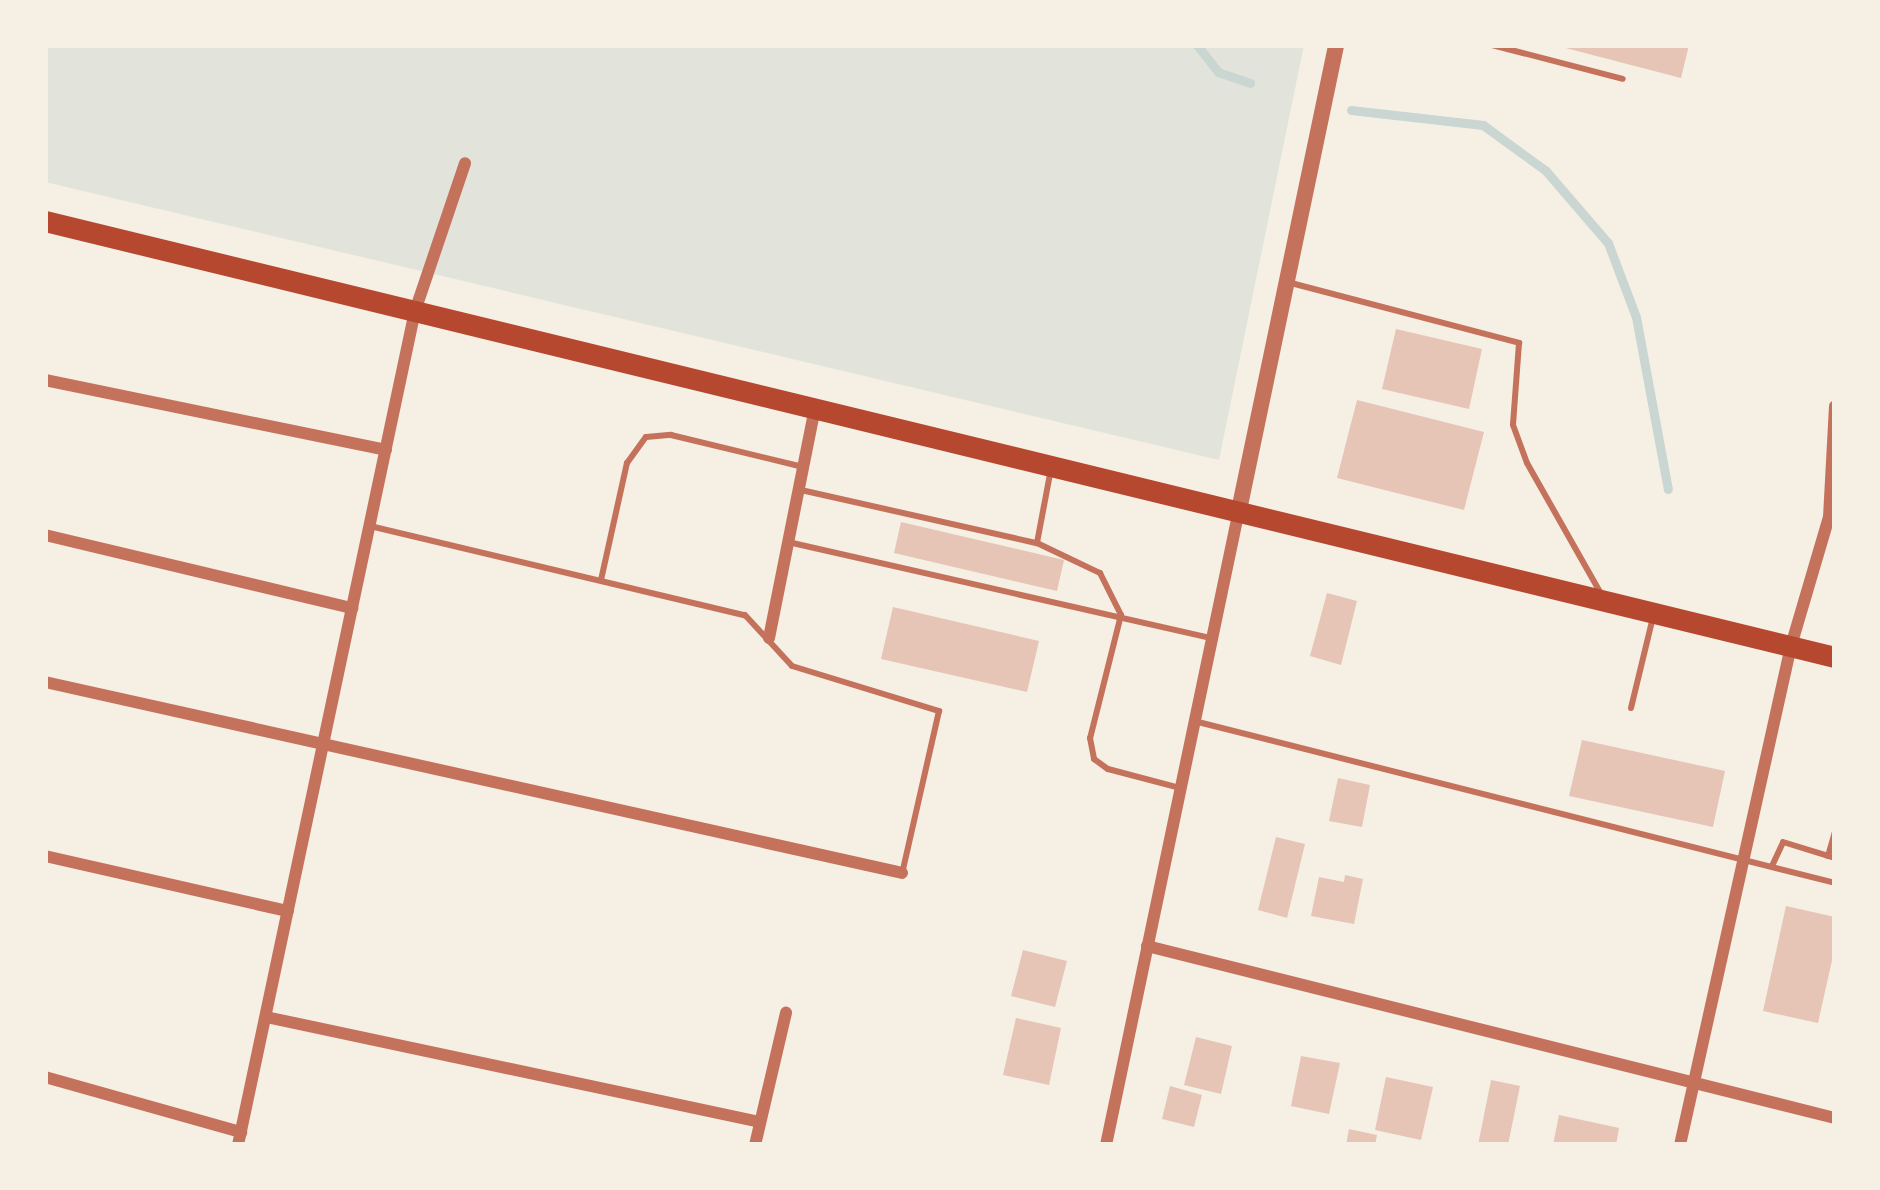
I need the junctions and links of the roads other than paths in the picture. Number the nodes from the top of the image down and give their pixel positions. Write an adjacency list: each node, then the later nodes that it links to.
1 (1336, 45): 6 (street)
2 (1492, 45): 3 (lane)
3 (1623, 79)
4 (465, 163): 7 (street)
5 (45, 220): 7 (main road)
6 (1286, 282): 15 (street); 22 (lane)
7 (416, 311): 9 (main road); 11 (street)
8 (45, 380): 11 (street)
9 (815, 406): 12 (street); 13 (main road)
10 (1835, 406): 16 (street)
11 (386, 450): 17 (street)
12 (803, 467): 14 (street); 21 (lane)
13 (1052, 467): 15 (main road); 20 (lane)
14 (799, 489): 19 (street); 20 (lane)
15 (1238, 515): 22 (main road); 27 (street)
16 (1832, 516): 28 (street)
17 (370, 526): 21 (lane); 23 (street)
18 (45, 535): 23 (street)
19 (788, 542): 25 (lane); 26 (street)
20 (1037, 543): 25 (lane)
21 (601, 580): 26 (lane)
22 (1606, 602): 24 (main road)
23 (352, 608): 33 (street)
24 (1654, 613): 28 (main road); 31 (lane)
25 (1121, 615): 27 (lane); 34 (lane)
26 (769, 638): 40 (lane)
27 (1211, 638): 32 (street)
28 (1791, 646): 29 (main road); 38 (street)
29 (1835, 657)
30 (45, 682): 33 (street)
31 (1631, 708)
32 (1195, 721): 34 (street); 38 (lane)
33 (324, 743): 40 (street); 42 (street)
34 (1180, 788): 43 (street)
35 (1835, 832): 37 (lane)
36 (45, 856): 42 (street)
37 (1832, 857): 39 (lane)
38 (1743, 859): 39 (lane); 47 (street)
39 (1772, 866): 41 (lane)
40 (902, 873)
41 (1835, 883)
42 (288, 911): 45 (street)
43 (1147, 946): 47 (street); 52 (street)
44 (786, 1013): 49 (street)
45 (266, 1017): 49 (street); 50 (street)
46 (45, 1077): 50 (street)
47 (1693, 1083): 48 (street); 53 (street)
48 (1835, 1118)
49 (760, 1122): 51 (street)
50 (239, 1138)
51 (755, 1145)
52 (1106, 1145)
53 (1680, 1145)

